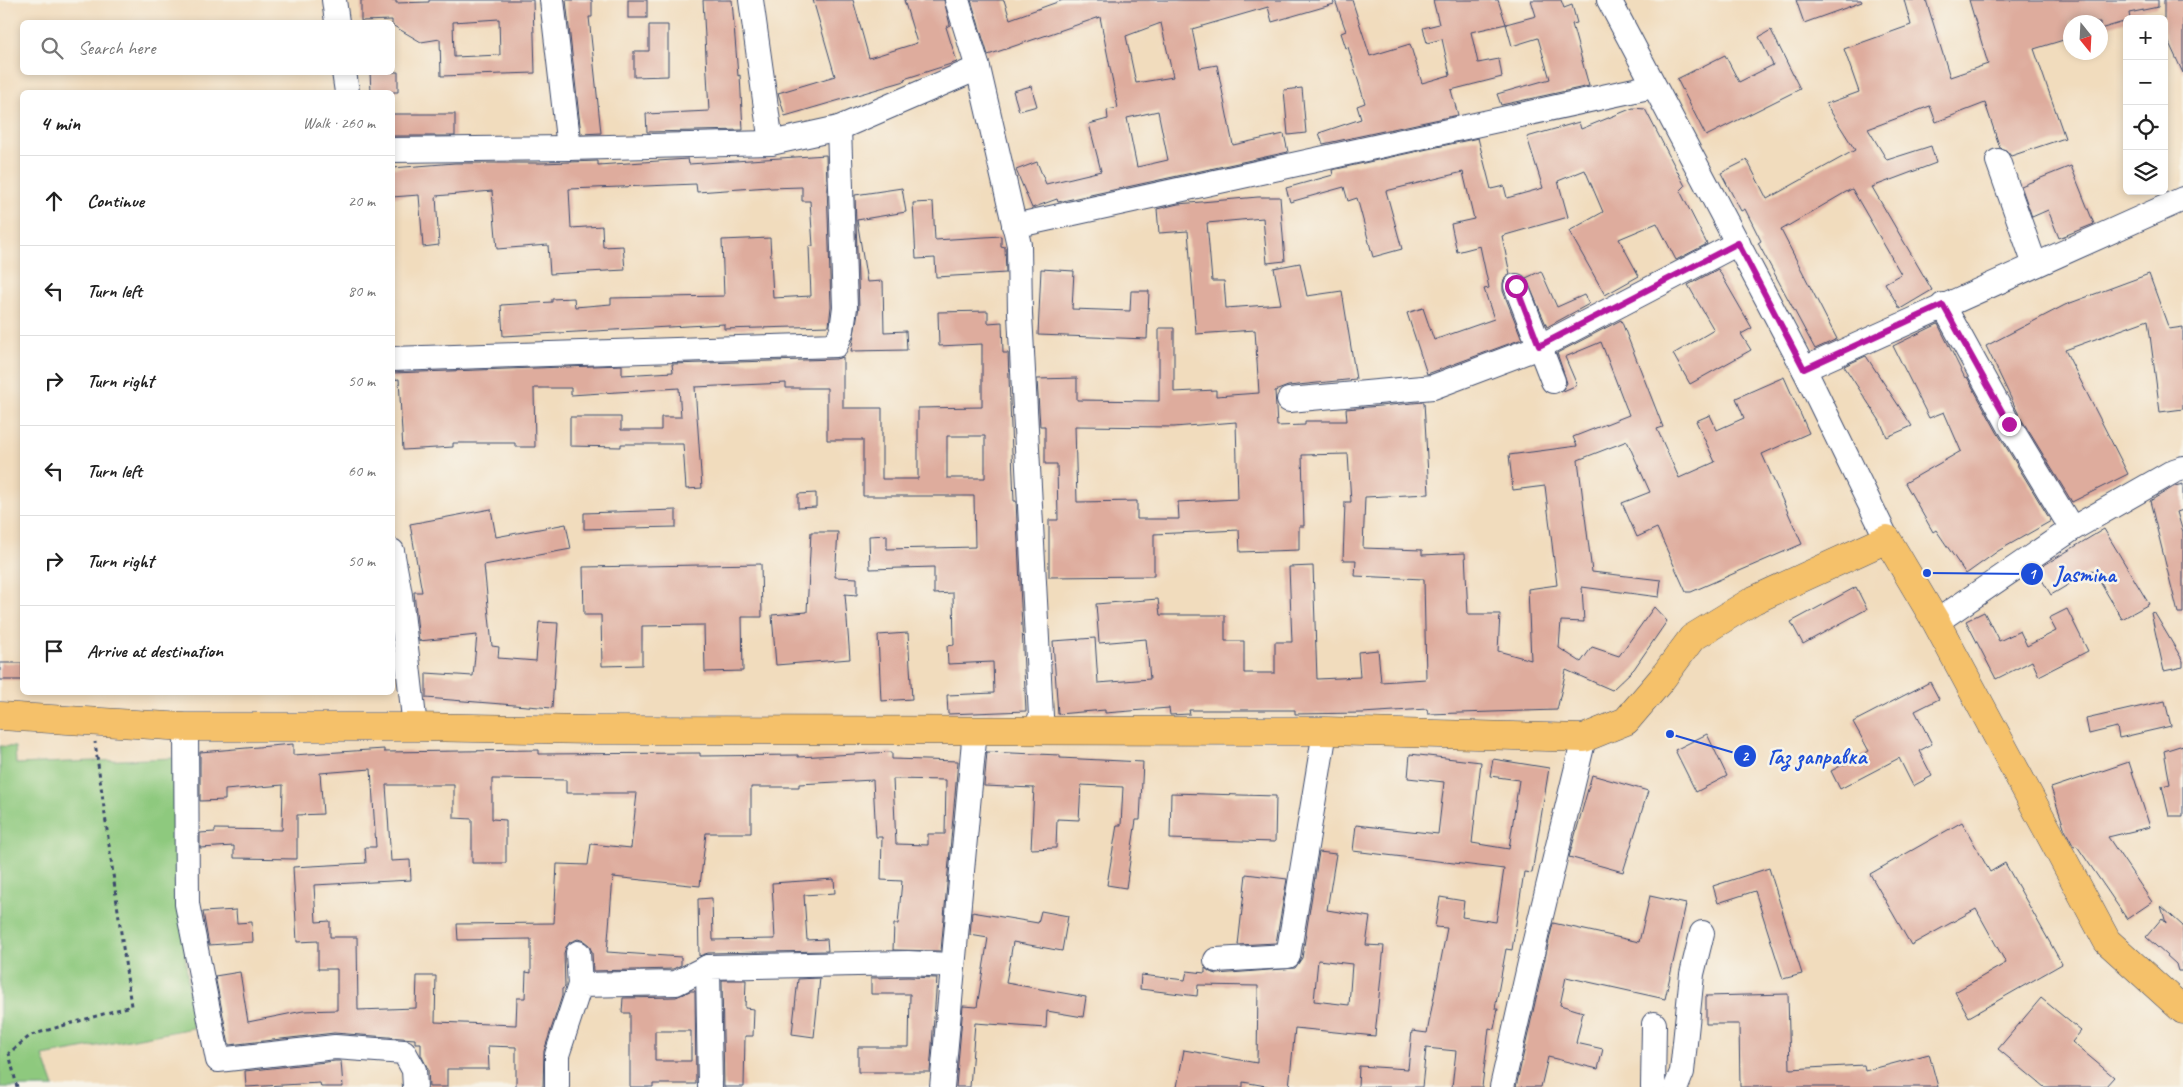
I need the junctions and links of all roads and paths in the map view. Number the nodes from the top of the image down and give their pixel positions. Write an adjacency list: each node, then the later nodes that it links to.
1 (334, 0): 6 (street)
2 (552, 0): 13 (street)
3 (751, 0): 12 (street)
4 (957, 0): 7 (street)
5 (1609, 0): 9 (street)
6 (337, 20)
7 (978, 68): 11 (street); 17 (street)
8 (344, 75): 10 (street)
9 (1653, 86): 17 (street); 18 (street)
10 (347, 90)
11 (839, 128): 12 (street); 23 (street)
12 (771, 143): 13 (street)
13 (569, 148): 14 (street)
14 (395, 150)
15 (1998, 161): 19 (street)
16 (2183, 200): 19 (street)
17 (1014, 226): 37 (street)
18 (1738, 243): 22 (street); 24 (street)
19 (2035, 265): 21 (street)
20 (1516, 286): 22 (street)
21 (1943, 305): 24 (street); 28 (street)
22 (1539, 346): 25 (street); 26 (street)
23 (395, 359)
24 (1804, 369): 29 (street)
25 (1553, 382)
26 (1289, 400)
27 (2183, 468): 28 (street)
28 (2072, 529): 31 (street)
29 (1887, 539): 31 (main road); 39 (main road)
30 (395, 568): 35 (street)
31 (1936, 622): 46 (main road)
32 (0, 716): 33 (main road)
33 (93, 722): 34 (main road); 48 (path)
34 (186, 727): 35 (main road); 49 (street)
35 (415, 727): 36 (main road)
36 (975, 730): 37 (main road); 43 (street)
37 (1035, 731): 38 (main road)
38 (1325, 731): 39 (main road); 42 (street)
39 (1584, 738): 53 (street)
40 (1702, 933): 55 (street)
41 (578, 953): 45 (street)
42 (1216, 960)
43 (952, 965): 44 (street); 52 (street)
44 (708, 967): 45 (street); 51 (street)
45 (580, 985): 50 (street)
46 (2183, 1010)
47 (1654, 1024): 54 (street)
48 (16, 1087)
49 (414, 1087)
50 (557, 1087)
51 (710, 1087)
52 (942, 1087)
53 (1502, 1087)
54 (1653, 1087)
55 (1676, 1087)

